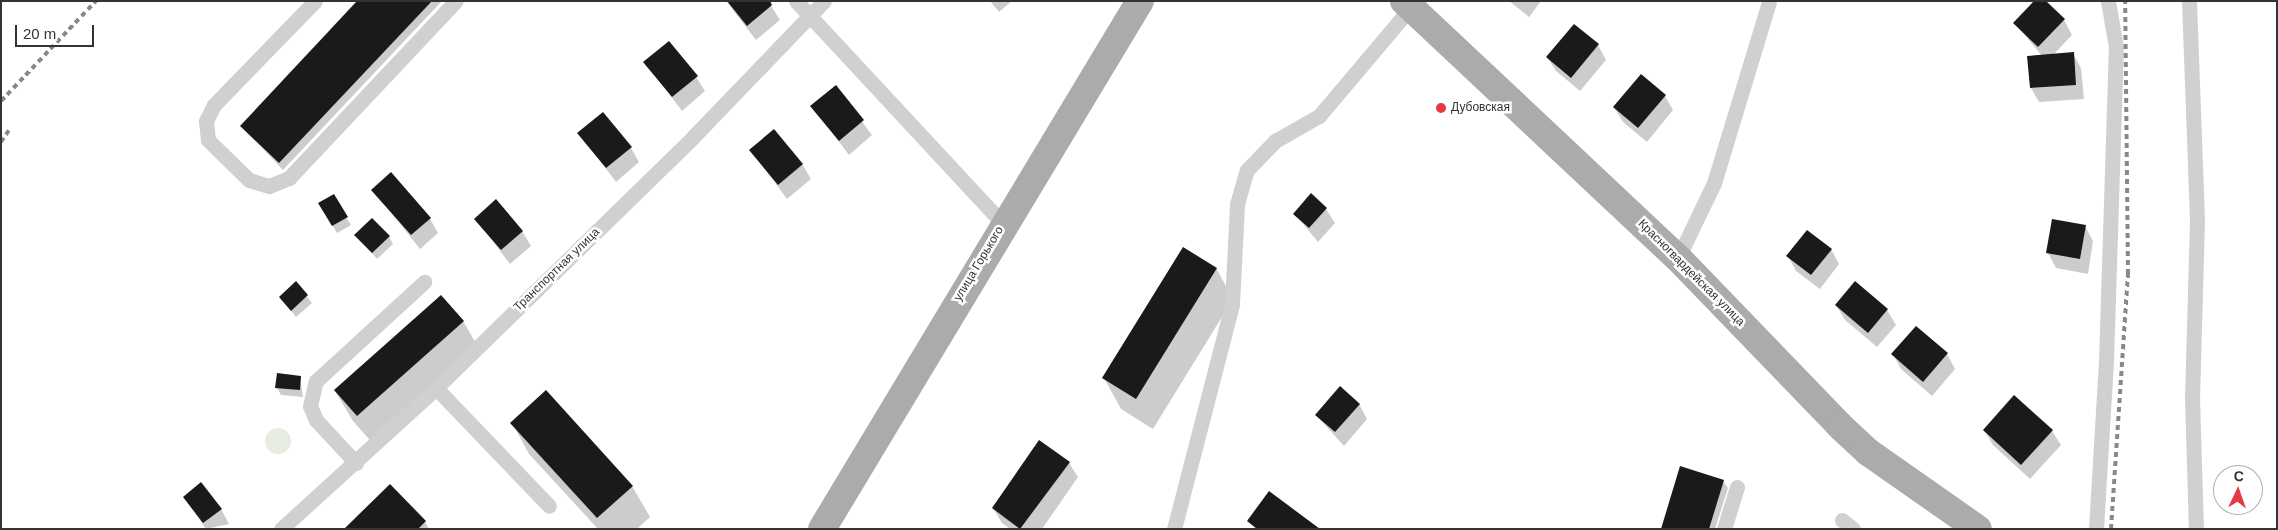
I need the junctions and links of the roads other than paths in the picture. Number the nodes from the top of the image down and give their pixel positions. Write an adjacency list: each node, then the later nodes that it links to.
1 (315, 1): 2 (lane)
2 (456, 1)
3 (796, 1): 10 (lane)
4 (824, 1): 10 (lane, Транспортная улица)
5 (1140, 1): 11 (main road, улица Горького)
6 (2108, 1): 23 (lane)
7 (2189, 1): 24 (lane)
8 (1769, 2): 12 (lane)
9 (1408, 4): 12 (main road, Красногвардейская улица); 20 (lane)
10 (808, 16): 11 (lane); 14 (lane, Транспортная улица)
11 (1003, 224): 19 (main road, улица Горького)
12 (1678, 258): 22 (main road, Красногвардейская улица)
13 (424, 282): 15 (lane)
14 (436, 388): 15 (lane, Транспортная улица); 17 (lane)
15 (356, 463): 18 (lane, Транспортная улица)
16 (1737, 487): 21 (lane)
17 (548, 506)
18 (281, 529)
19 (822, 529)
20 (1174, 529)
21 (1724, 529)
22 (1978, 529)
23 (2096, 529)
24 (2196, 529)

